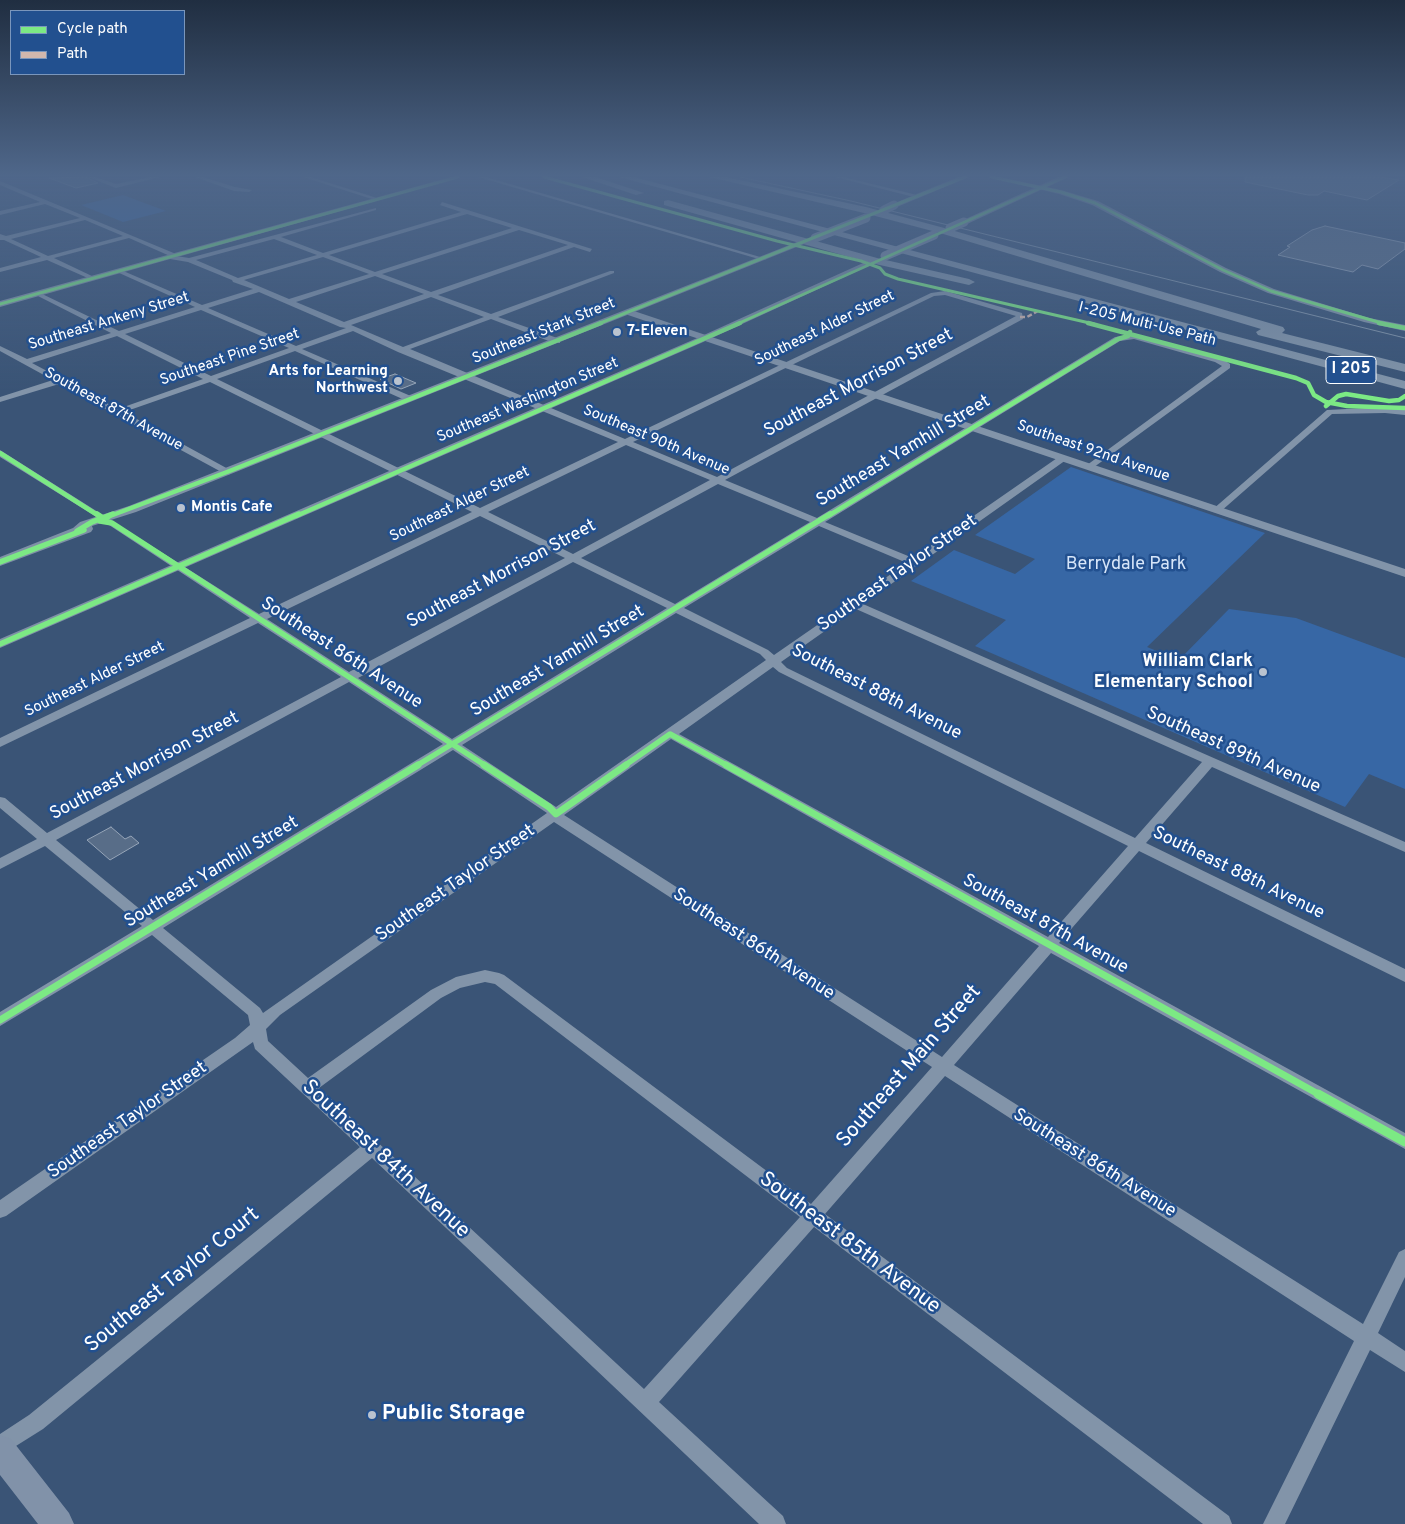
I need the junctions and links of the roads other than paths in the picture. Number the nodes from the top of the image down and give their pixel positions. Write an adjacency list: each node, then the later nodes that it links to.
1 (25, 248): 21 (street)
2 (85, 248): 21 (street)
3 (152, 248): 20 (street, Southeast 90th Avenue)
4 (199, 248): 20 (street)
5 (233, 248): 24 (street)
6 (306, 248): 19 (street)
7 (343, 248): 19 (street)
8 (456, 248): 28 (street)
9 (568, 248): 34 (street)
10 (582, 248): 18 (street)
11 (726, 248): 22 (street)
12 (790, 248): 22 (main road, Southeast Stark Street)
13 (840, 248): 23 (highway)
14 (891, 248): 51 (highway, I 205)
15 (904, 248): 23 (main road, Southeast Washington Street, bridge)
16 (1001, 248): 50 (highway)
17 (1183, 248): 42 (street)
18 (590, 250)
19 (323, 254): 28 (street); 30 (street)
20 (170, 256): 24 (street, Southeast 90th Avenue); 26 (street)
21 (47, 258): 25 (street); 29 (street)
22 (764, 259): 38 (main road, Southeast Stark Street)
23 (880, 259): 45 (main road, Southeast Washington Street); 51 (highway)
24 (189, 260): 30 (street, Southeast 90th Avenue)
25 (0, 270)
26 (119, 270): 29 (street); 37 (street)
27 (612, 272): 39 (street)
28 (376, 274): 34 (street); 35 (street)
29 (92, 278): 33 (street)
30 (235, 280): 32 (street, Southeast 90th Avenue)
31 (1089, 287): 50 (highway, I 205)
32 (258, 290): 35 (street, Southeast 90th Avenue); 37 (street, Southeast Ankeny Street)
33 (36, 293): 36 (street); 44 (street, Southeast 88th Avenue)
34 (432, 294): 39 (street); 41 (street)
35 (288, 302): 41 (street, Southeast 90th Avenue)
36 (0, 304)
37 (201, 308): 44 (street, Southeast Ankeny Street); 48 (street)
38 (628, 312): 45 (street, Southeast 92nd Avenue); 46 (main road, Southeast Stark Street)
39 (491, 316): 46 (street); 49 (street)
40 (1020, 317): 53 (street, Southeast Alder Street); 59 (street, Southeast Morrison Street)
41 (343, 325): 43 (street, Southeast 90th Avenue)
42 (1402, 327)
43 (352, 329): 48 (street, Southeast Pine Street); 49 (street, Southeast 90th Avenue)
44 (117, 334): 52 (street, Southeast Ankeny Street); 56 (street, Southeast 88th Avenue)
45 (705, 338): 53 (street, Southeast 92nd Avenue); 62 (main road, Southeast Washington Street)
46 (557, 340): 55 (main road, Southeast Stark Street)
47 (0, 348): 52 (street, Southeast 87th Avenue)
48 (297, 349): 56 (street, Southeast Pine Street); 60 (street)
49 (401, 350): 55 (street, Southeast 90th Avenue)
50 (1345, 352): 54 (highway, I 205)
51 (1296, 356): 58 (highway, I 205)
52 (26, 362): 57 (street, Southeast 87th Avenue)
53 (786, 365): 59 (street, Southeast 92nd Avenue); 67 (street, Southeast Alder Street)
54 (1405, 368)
55 (466, 377): 60 (main road, Southeast Stark Street); 62 (street, Southeast 90th Avenue)
56 (211, 379): 63 (street, Southeast Pine Street); 66 (street, Southeast 88th Avenue)
57 (59, 381): 61 (street); 63 (street, Southeast 87th Avenue)
58 (1405, 385)
59 (876, 395): 65 (street, Southeast 92nd Avenue); 73 (street, Southeast Morrison Street)
60 (410, 399): 66 (main road, Southeast Stark Street)
61 (0, 400)
62 (542, 408): 67 (street, Southeast 90th Avenue); 71 (main road, Southeast Washington Street)
63 (117, 412): 72 (street, Southeast 87th Avenue)
64 (1405, 412): 74 (street)
65 (973, 428): 69 (street, Southeast 92nd Avenue); 70 (street, Southeast Yamhill Street); 77 (street, Southeast Yamhill Street)
66 (323, 434): 71 (street, Southeast 88th Avenue); 72 (main road, Southeast Stark Street)
67 (625, 442): 73 (street, Southeast 90th Avenue); 75 (street, Southeast Alder Street)
68 (0, 453): 76 (street, Southeast 86th Avenue)
69 (1062, 458): 70 (street, Southeast 92nd Avenue); 81 (street, Southeast Taylor Street)
70 (1090, 467): 74 (street, Southeast 92nd Avenue)
71 (398, 471): 75 (street, Southeast 88th Avenue); 82 (main road, Southeast Washington Street)
72 (227, 472): 76 (main road, Southeast Stark Street)
73 (716, 480): 77 (street, Southeast 90th Avenue); 79 (street, Southeast Morrison Street)
74 (1217, 510): 83 (street, Southeast 92nd Avenue)
75 (481, 511): 79 (street, Southeast 88th Avenue); 86 (street, Southeast Alder Street)
76 (105, 520): 78 (main road, Southeast Stark Street); 82 (street, Southeast 86th Avenue)
77 (818, 522): 81 (street, Southeast 90th Avenue); 85 (street, Southeast Yamhill Street)
78 (77, 531): 80 (main road, Southeast Stark Street)
79 (573, 556): 85 (street, Southeast 88th Avenue); 89 (street, Southeast Morrison Street)
80 (0, 562)
81 (914, 562): 84 (street, Southeast Taylor Street)
82 (178, 566): 86 (street, Southeast 86th Avenue); 87 (main road, Southeast Washington Street)
83 (1405, 573)
84 (854, 604): 88 (street, Southeast Taylor Street); 93 (street, Southeast 89th Avenue)
85 (676, 608): 88 (street, Southeast 88th Avenue); 92 (street, Southeast Yamhill Street)
86 (258, 619): 89 (street, Southeast 86th Avenue); 91 (street, Southeast Alder Street)
87 (0, 644)
88 (774, 661): 90 (street, Southeast Taylor Street); 97 (street, Southeast 88th Avenue)
89 (349, 677): 92 (street, Southeast 86th Avenue); 96 (street, Southeast Morrison Street)
90 (670, 734): 95 (street, Southeast Taylor Street); 101 (street, Southeast 87th Avenue)
91 (0, 743)
92 (453, 744): 95 (street, Southeast 86th Avenue); 100 (street, Southeast Yamhill Street)
93 (1210, 761): 97 (street, Southeast Main Street); 98 (street, Southeast 89th Avenue)
94 (0, 801): 96 (street, Southeast 84th Avenue)
95 (556, 814): 104 (street, Southeast Taylor Street); 105 (street, Southeast 86th Avenue)
96 (46, 839): 99 (street, Southeast Morrison Street); 100 (street, Southeast 84th Avenue)
97 (1137, 845): 101 (street, Southeast Main Street); 102 (street, Southeast 88th Avenue)
98 (1405, 847)
99 (0, 864)
100 (153, 927): 103 (street, Southeast Yamhill Street); 104 (street, Southeast 84th Avenue)
101 (1049, 945): 105 (street, Southeast Main Street); 107 (street, Southeast 87th Avenue)
102 (1405, 976)
103 (0, 1020)
104 (257, 1027): 106 (street, Southeast 84th Avenue); 109 (street, Southeast Taylor Street)
105 (941, 1066): 110 (street, Southeast Main Street); 112 (street, Southeast 86th Avenue)
106 (308, 1088): 108 (street, Southeast 84th Avenue); 110 (street, Southeast 85th Avenue)
107 (1405, 1142)
108 (373, 1147): 114 (street, Southeast 84th Avenue); 115 (street, Southeast Taylor Court)
109 (0, 1210)
110 (812, 1216): 114 (street, Southeast Main Street); 118 (street, Southeast 85th Avenue)
111 (1405, 1258): 112 (street)
112 (1366, 1337): 113 (street, Southeast 86th Avenue); 119 (street)
113 (1405, 1362)
114 (645, 1403): 117 (street, Southeast 84th Avenue)
115 (0, 1448): 116 (main road)
116 (58, 1524)
117 (776, 1524)
118 (1221, 1524)
119 (1274, 1524)

